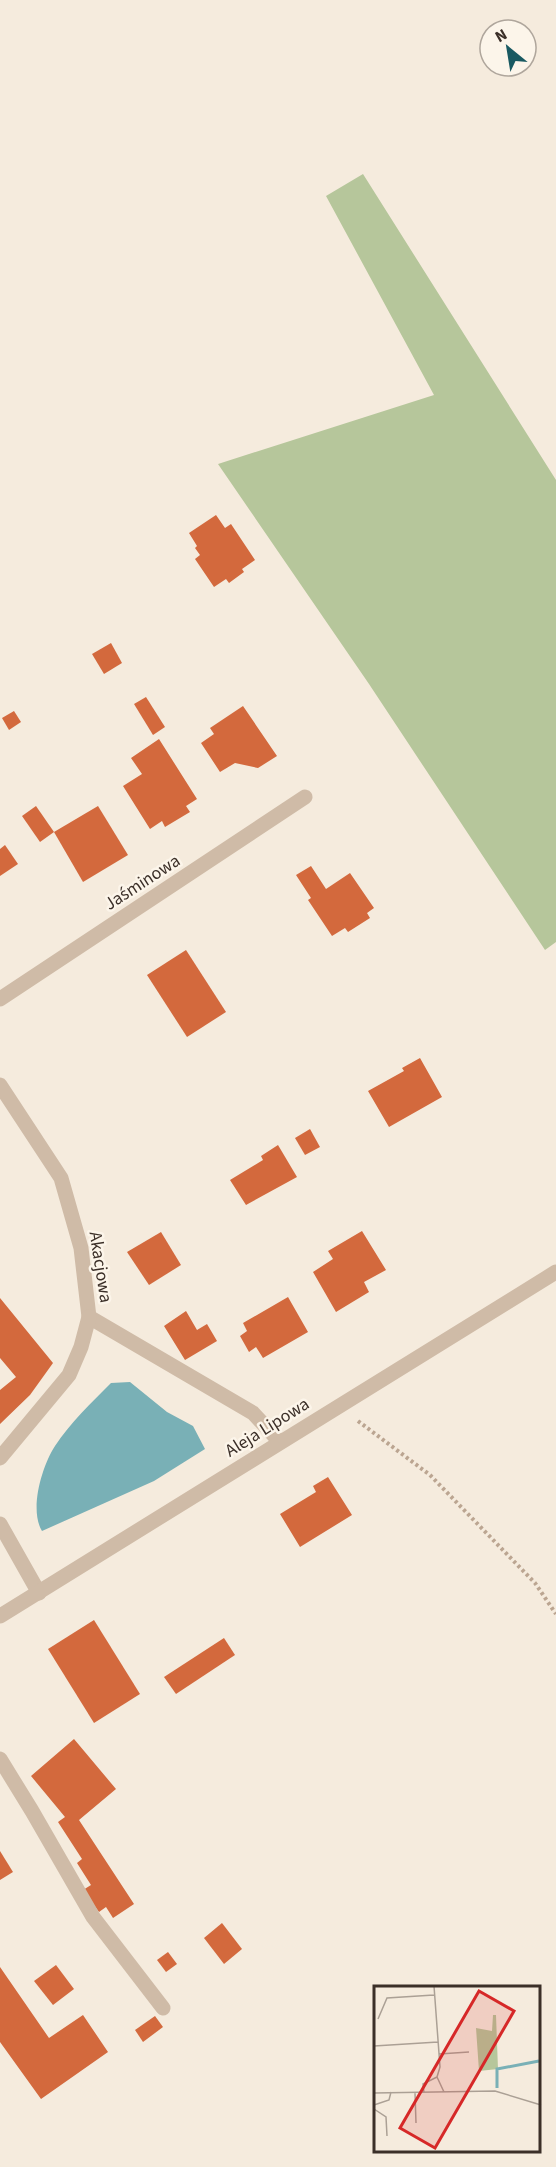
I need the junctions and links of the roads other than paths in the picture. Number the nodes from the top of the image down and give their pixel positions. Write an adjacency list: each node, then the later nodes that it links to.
1 (305, 797): 2 (street, Jaśminowa)
2 (0, 999)
3 (0, 1085): 5 (street, Akacjowa)
4 (556, 1272): 6 (street, Aleja Lipowa)
5 (89, 1317): 6 (street, Akacjowa); 7 (street)
6 (280, 1442): 9 (street, Aleja Lipowa)
7 (0, 1458)
8 (0, 1524): 9 (street)
9 (39, 1593): 10 (street, Aleja Lipowa)
10 (0, 1616)
11 (0, 1759): 12 (street)
12 (163, 2008)

